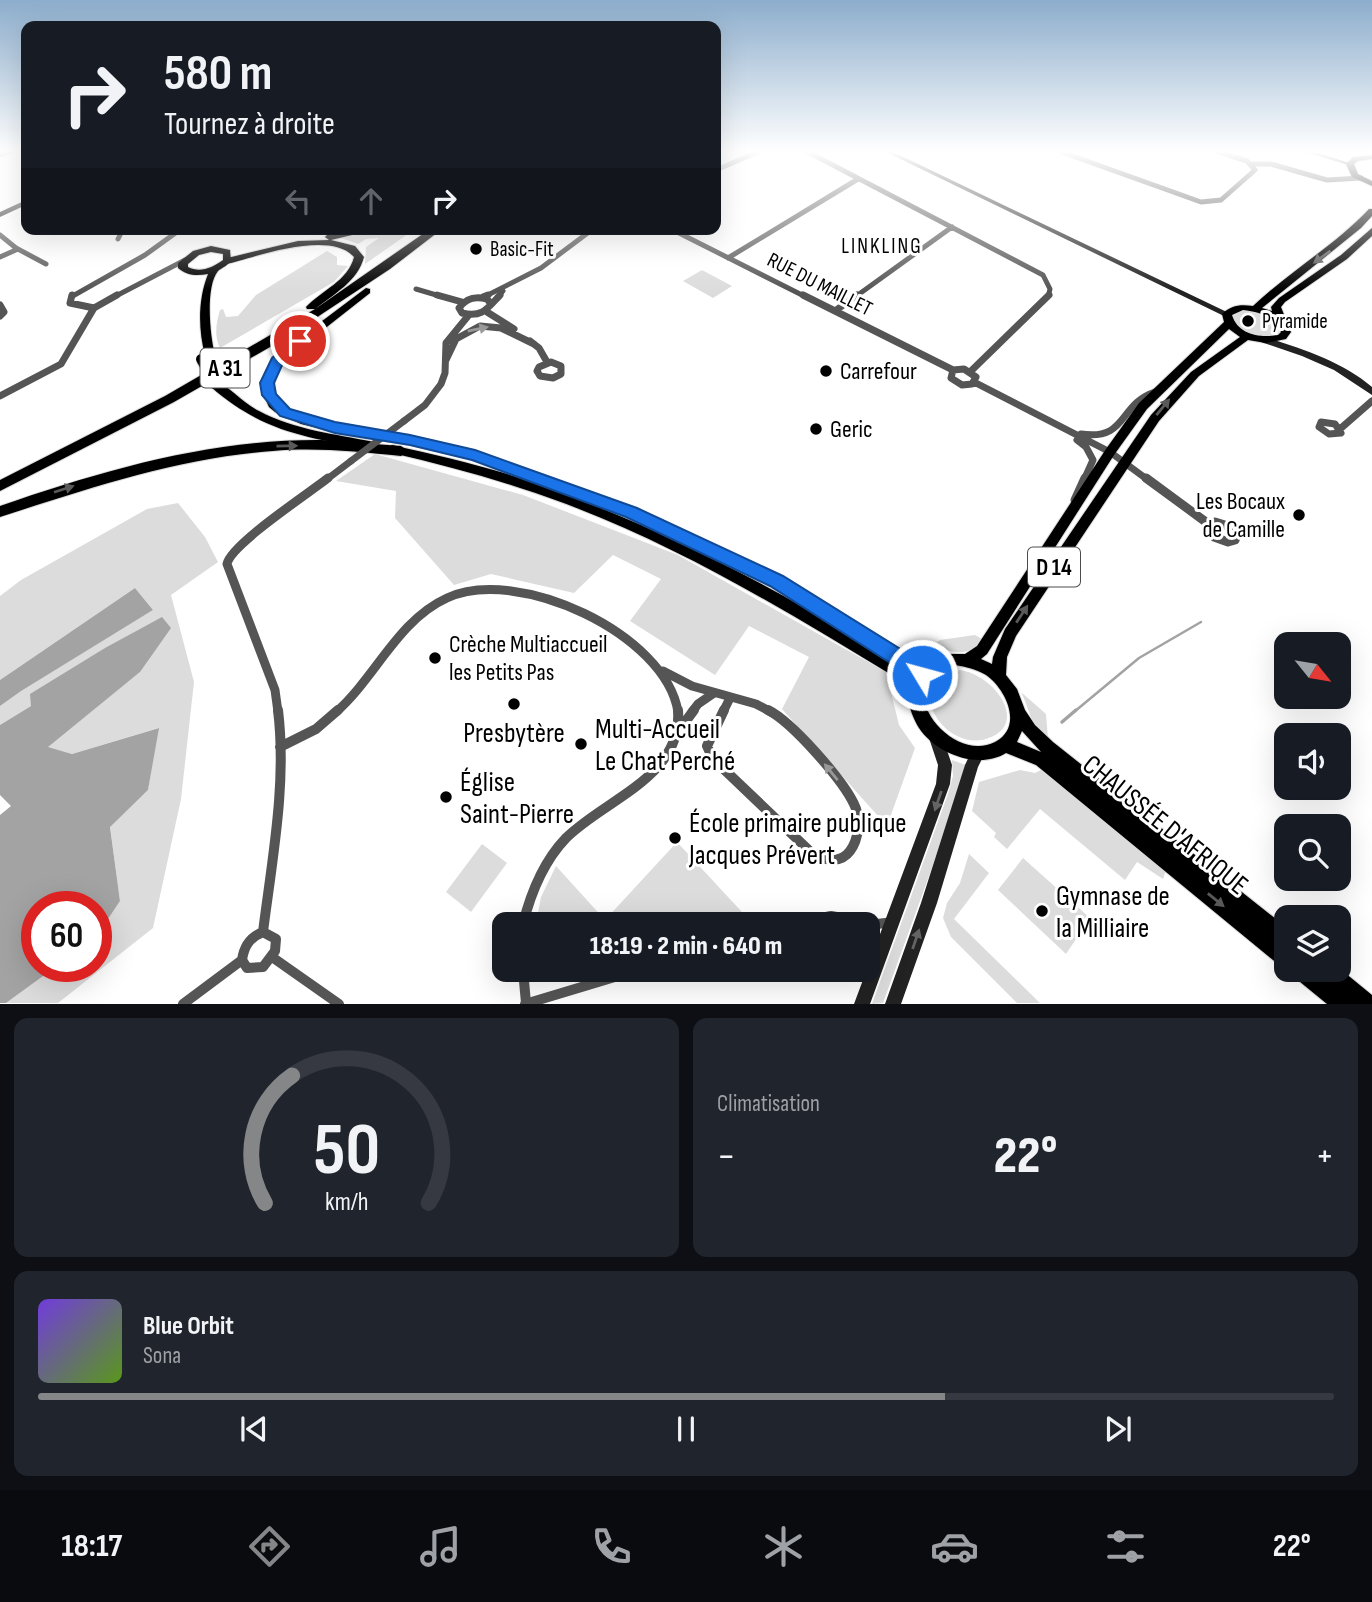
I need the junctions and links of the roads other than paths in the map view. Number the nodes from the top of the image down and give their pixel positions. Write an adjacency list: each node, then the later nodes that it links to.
1 (826, 198): 24 (street)
2 (896, 198): 9 (street)
3 (986, 198): 40 (street)
4 (1190, 198): 5 (street)
5 (1223, 198)
6 (21, 204): 8 (street)
7 (1372, 211): 37 (main road, one-way to 37)
8 (0, 215)
9 (952, 227): 38 (street); 52 (street)
10 (1372, 231): 43 (main road)
11 (0, 235): 21 (street)
12 (120, 235): 20 (street)
13 (173, 235): 35 (street)
14 (340, 235): 22 (highway)
15 (417, 235): 36 (highway, A 31)
16 (429, 235): 65 (highway, A 31)
17 (435, 235): 61 (highway)
18 (586, 235): 29 (street)
19 (683, 235): 24 (street, RUE DU MAILLET)
20 (118, 239)
21 (18, 249): 23 (street); 25 (street)
22 (227, 256): 26 (main road); 27 (main road); 36 (highway)
23 (0, 257)
24 (728, 258): 38 (street, RUE DU MAILLET)
25 (46, 264)
26 (185, 265): 28 (main road); 35 (street)
27 (215, 269): 28 (main road); 48 (main road)
28 (196, 273): 48 (main road)
29 (506, 288): 31 (street); 33 (street)
30 (416, 289): 32 (street)
31 (483, 298): 32 (street); 33 (street)
32 (462, 302): 42 (street)
33 (491, 303): 39 (street)
34 (0, 305): 41 (street)
35 (94, 308): 57 (street)
36 (310, 308): 64 (highway, A 31)
37 (1255, 309): 40 (main road); 43 (main road)
38 (835, 311): 51 (street, RUE DU MAILLET)
39 (487, 312): 42 (street); 47 (street)
40 (1230, 315): 45 (main road); 56 (main road, D 14)
41 (0, 316)
42 (468, 316): 50 (street)
43 (1280, 320): 44 (main road)
44 (1286, 332): 46 (main road); 55 (street)
45 (1247, 336): 46 (main road); 63 (main road, D 14, one-way to 45)
46 (1264, 340): 55 (street)
47 (534, 344): 49 (street); 50 (street, one-way to 47)
48 (205, 357): 53 (main road, bridge)
49 (547, 362)
50 (445, 364): 80 (street, bridge)
51 (953, 370): 52 (street); 54 (street, RUE DU MAILLET)
52 (971, 372): 54 (street)
53 (219, 382): 61 (main road)
54 (974, 382): 58 (street)
55 (1371, 391): 59 (street)
56 (1154, 392): 60 (street); 62 (main road, D 14)
57 (0, 396)
58 (1043, 418): 60 (street); 66 (street)
59 (1340, 429)
60 (1068, 431): 62 (street)
61 (406, 446): 67 (highway, one-way to 61); 70 (main road); 73 (main road)
62 (1110, 452): 63 (street); 66 (main road, D 14)
63 (1123, 463): 68 (street); 72 (main road, D 14, one-way to 63)
64 (0, 477)
65 (0, 486)
66 (1072, 510): 69 (main road, D 14)
67 (0, 512)
68 (1210, 525)
69 (967, 661): 70 (main road); 72 (main road)
70 (928, 668): 73 (main road)
71 (663, 671): 74 (street); 77 (street); 80 (street)
72 (999, 677): 76 (main road)
73 (916, 690): 78 (main road)
74 (714, 693): 75 (street); 77 (street)
75 (730, 698): 75 (street, one-way to 75)
76 (1018, 713): 79 (main road); 85 (main road, CHAUSSÉE D'AFRIQUE)
77 (677, 733): 82 (street)
78 (935, 736): 81 (main road); 83 (street, one-way to 83)
79 (1005, 745): 81 (main road); 87 (main road, CHAUSSÉE D'AFRIQUE, one-way to 87)
80 (279, 747): 86 (street)
81 (978, 753): 100 (street, one-way to 81)
82 (526, 912)
83 (894, 922): 84 (street); 95 (street)
84 (880, 924)
85 (1274, 928)
86 (264, 932): 88 (street); 89 (street)
87 (1274, 948)
88 (272, 957): 89 (street); 97 (street)
89 (242, 960): 96 (street)
90 (524, 982): 98 (street)
91 (597, 982): 98 (street)
92 (870, 982): 95 (street)
93 (1316, 982): 101 (main road)
94 (1341, 982): 102 (main road)
95 (870, 986): 99 (street)
96 (183, 1003)
97 (339, 1003)
98 (526, 1003)
99 (862, 1003)
100 (893, 1003)
101 (1342, 1003)
102 (1368, 1003)

